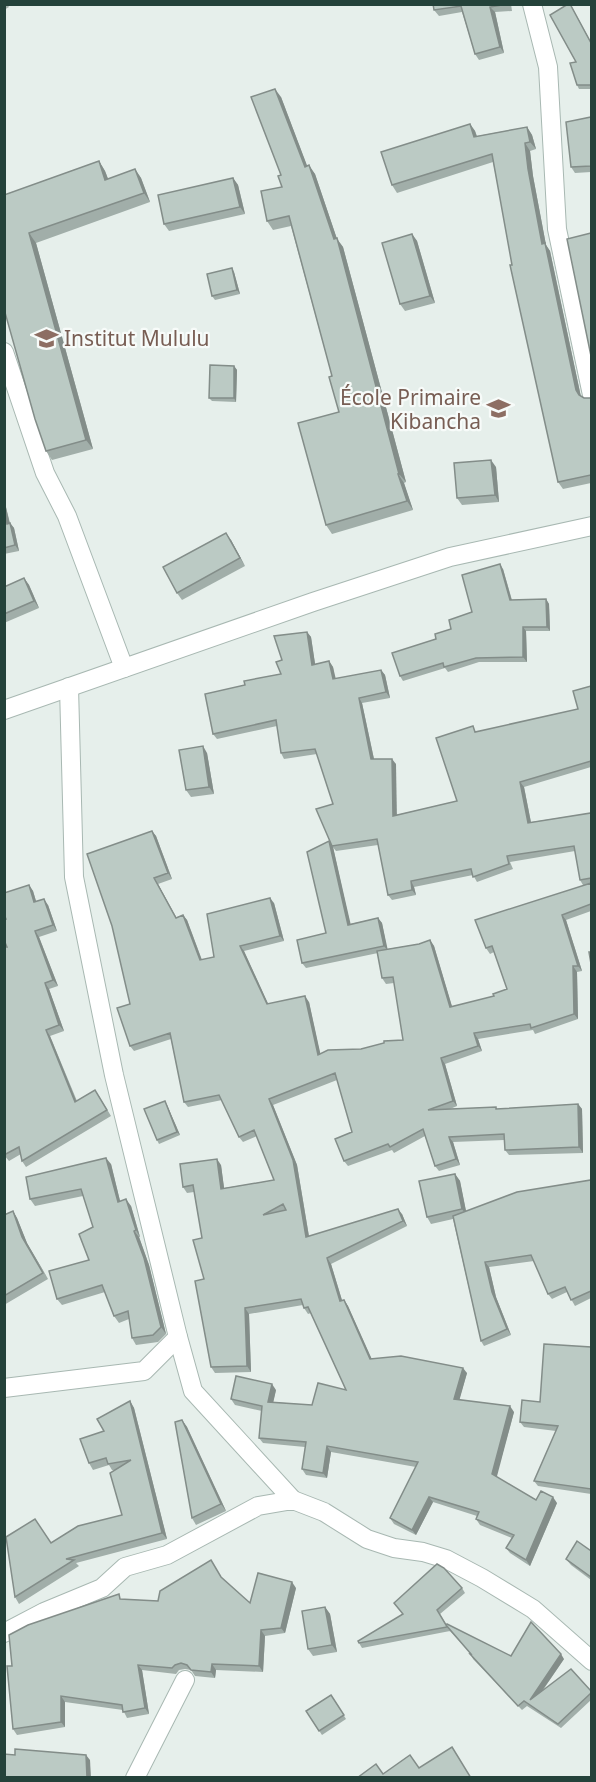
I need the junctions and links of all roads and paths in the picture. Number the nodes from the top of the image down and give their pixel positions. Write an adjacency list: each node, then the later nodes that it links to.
1 (532, 4): 3 (street)
2 (4, 352): 5 (street)
3 (591, 395)
4 (591, 526): 5 (street)
5 (124, 668): 6 (street)
6 (69, 687): 7 (street); 8 (street)
7 (4, 710)
8 (178, 1337): 9 (street); 10 (street)
9 (4, 1388)
10 (293, 1500): 11 (street); 12 (street)
11 (4, 1633)
12 (591, 1661)
13 (185, 1680): 14 (street)
14 (135, 1778)

